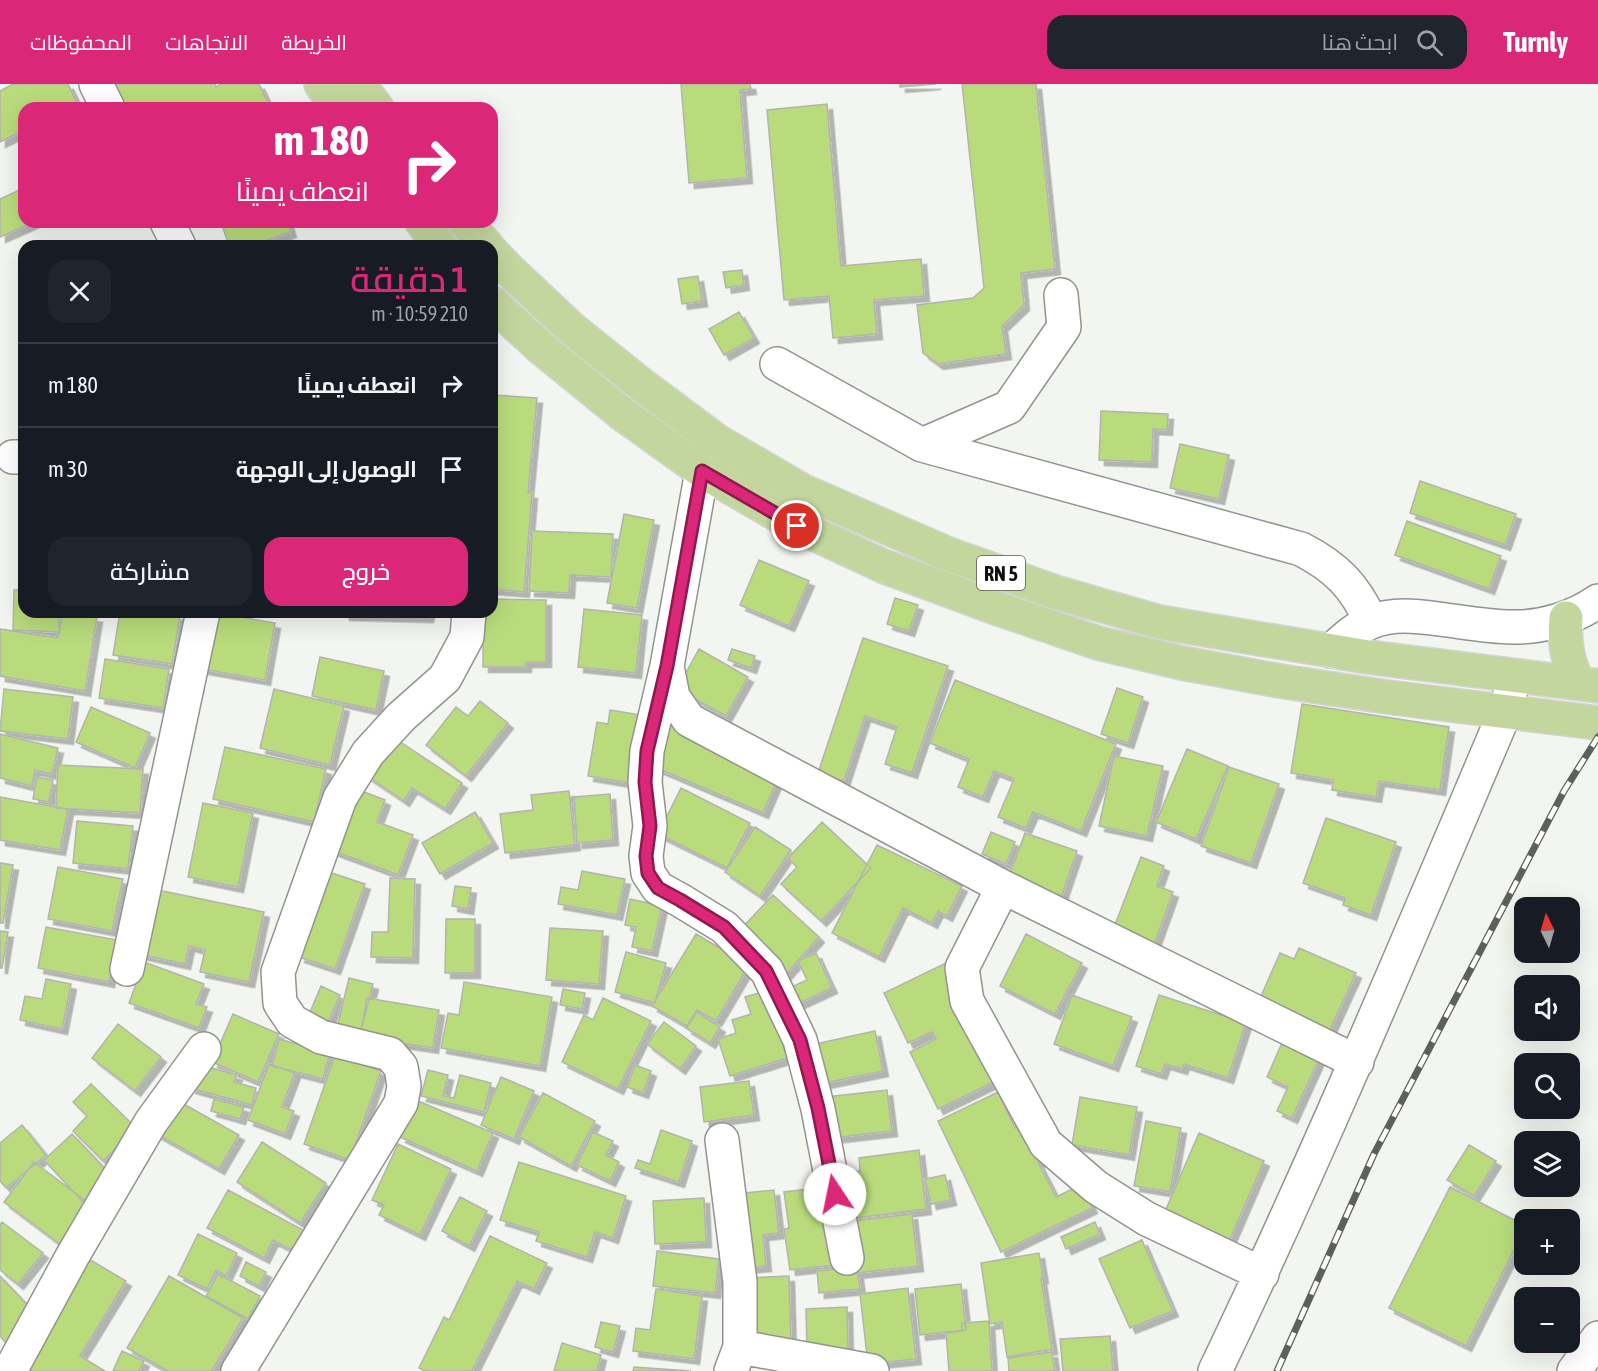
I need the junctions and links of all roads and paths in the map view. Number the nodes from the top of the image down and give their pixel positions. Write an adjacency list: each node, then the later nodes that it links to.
1 (96, 84): 4 (street)
2 (321, 84): 5 (main road)
3 (359, 84): 6 (main road)
4 (105, 102)
5 (334, 102)
6 (372, 102)
7 (470, 228): 8 (main road)
8 (482, 240)
9 (498, 258): 20 (main road, RN 5)
10 (1061, 295): 13 (street)
11 (498, 308): 14 (main road, RN 5)
12 (777, 364): 13 (street)
13 (922, 445): 19 (street)
14 (702, 471): 21 (street); 24 (main road, RN 5)
15 (1598, 601): 18 (street)
16 (202, 618): 27 (street)
17 (469, 618): 36 (street)
18 (1566, 618): 19 (street); 23 (main road)
19 (1371, 621): 20 (street)
20 (1331, 651): 22 (main road, RN 5)
21 (667, 666): 26 (street); 31 (street)
22 (1515, 676): 23 (main road, RN 5); 24 (street)
23 (1588, 685)
24 (1505, 712): 25 (main road, RN 5); 29 (street)
25 (1598, 723)
26 (1003, 887): 29 (street); 32 (street)
27 (127, 969)
28 (204, 1049): 35 (street)
29 (1357, 1062): 32 (street)
30 (722, 1140): 34 (street)
31 (848, 1258)
32 (1262, 1274): 38 (street)
33 (1598, 1338): 39 (street)
34 (735, 1359): 37 (street)
35 (10, 1371)
36 (238, 1371)
37 (872, 1371)
38 (1215, 1371)
39 (1574, 1371)

